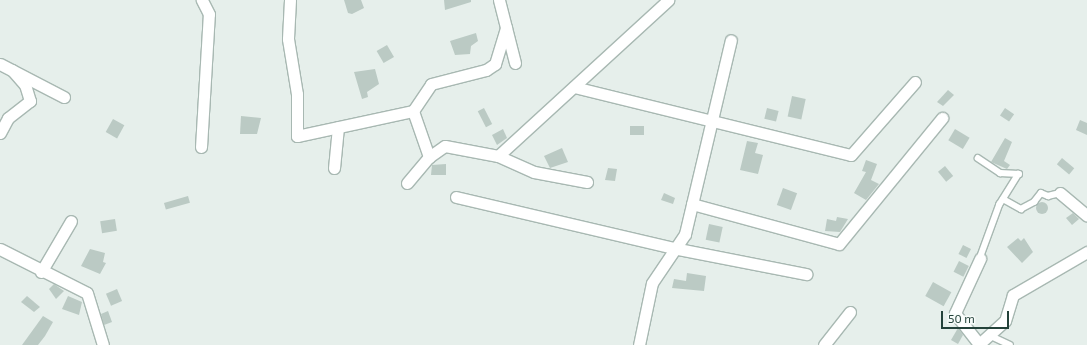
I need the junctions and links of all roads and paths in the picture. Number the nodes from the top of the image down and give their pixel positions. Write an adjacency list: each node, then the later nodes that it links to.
1 (202, 0): 18 (street)
2 (290, 0): 16 (street)
3 (499, 0): 5 (street)
4 (668, 0): 11 (street)
5 (506, 28): 7 (street); 13 (street)
6 (731, 40): 15 (street)
7 (515, 63)
8 (0, 64): 9 (street)
9 (12, 70): 12 (street); 17 (street)
10 (915, 82): 15 (street)
11 (574, 87): 15 (street); 19 (street)
12 (64, 97)
13 (413, 111): 16 (street); 20 (street)
14 (942, 118): 28 (street)
15 (712, 123): 28 (street)
16 (338, 127): 22 (street)
17 (0, 133)
18 (201, 147)
19 (498, 156): 20 (street); 23 (street)
20 (429, 157): 24 (street)
21 (978, 158): 27 (lane)
22 (334, 168)
23 (587, 182)
24 (407, 183)
25 (1060, 193): 27 (lane); 29 (street)
26 (456, 197): 31 (street)
27 (1003, 199): 34 (lane)
28 (692, 204): 31 (street)
29 (1087, 216)
30 (71, 221): 35 (street)
31 (673, 248): 36 (street); 41 (street)
32 (0, 249): 35 (street)
33 (1087, 252): 38 (street)
34 (980, 259): 39 (street)
35 (41, 272): 40 (street)
36 (806, 274)
37 (850, 312): 42 (street)
38 (989, 335): 39 (street); 43 (lane)
39 (979, 344)
40 (103, 345)
41 (639, 345)
42 (824, 345)
43 (1010, 345)

